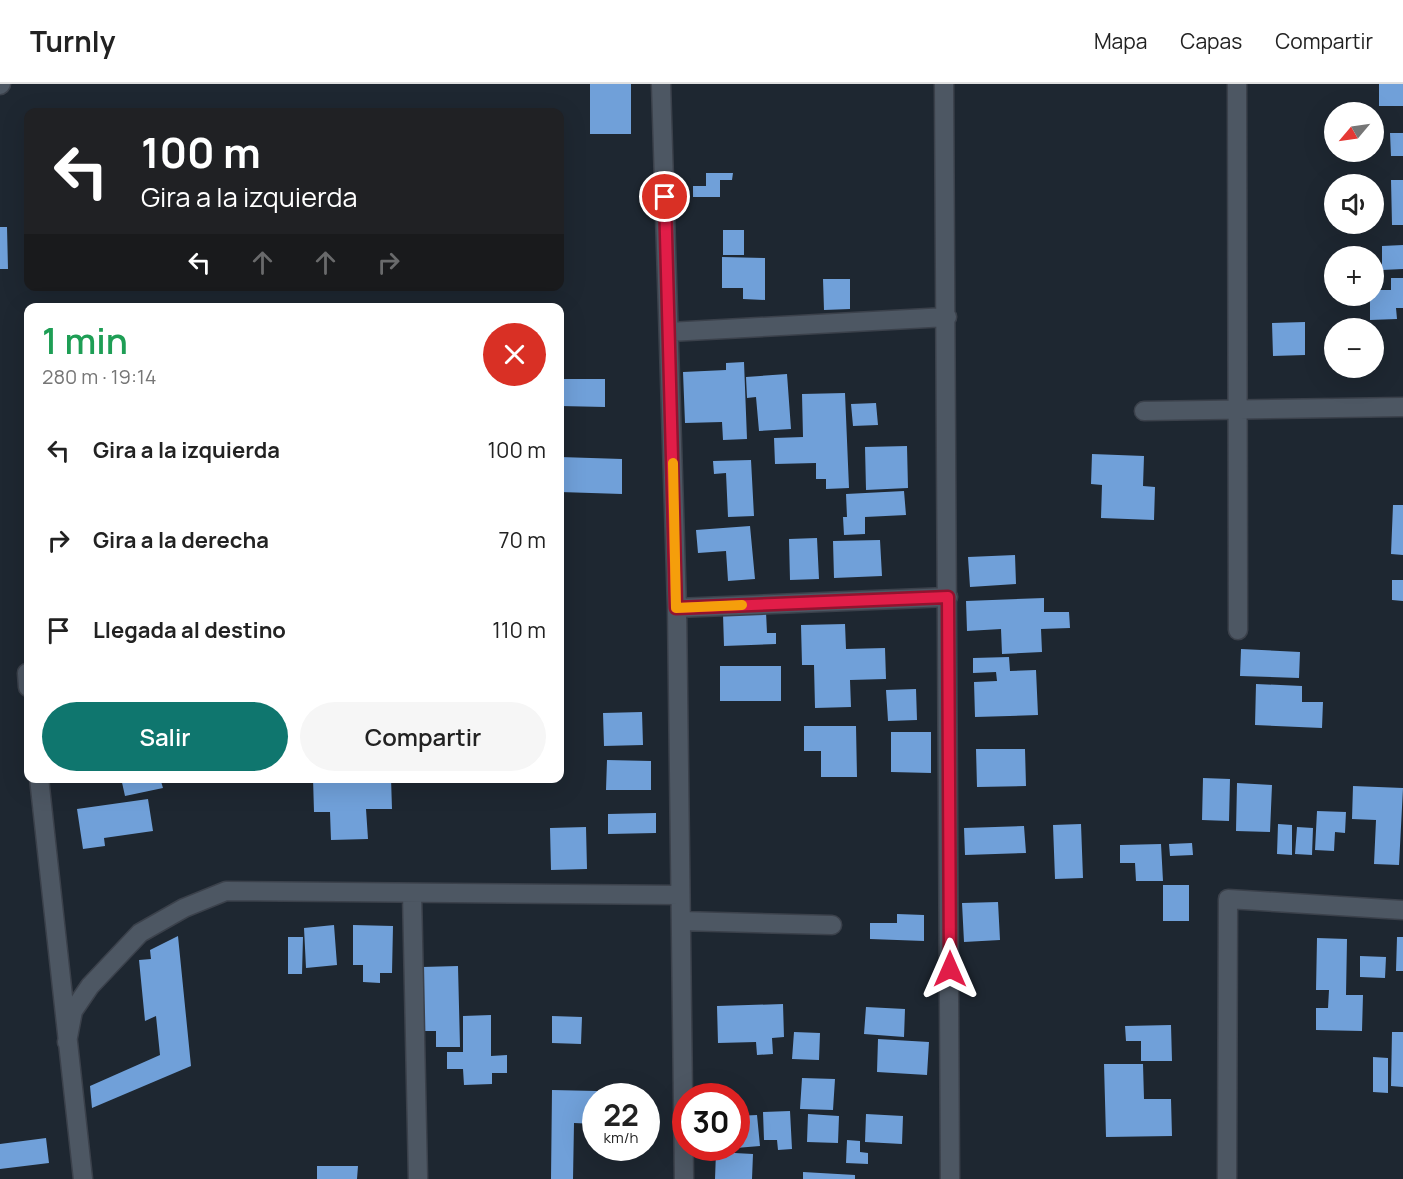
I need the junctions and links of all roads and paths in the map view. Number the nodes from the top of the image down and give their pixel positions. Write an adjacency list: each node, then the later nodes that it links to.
1 (661, 84): 5 (street)
2 (944, 84): 4 (street)
3 (1237, 84): 7 (street)
4 (946, 317): 5 (street); 9 (street)
5 (669, 332): 10 (street)
6 (1403, 407): 7 (street)
7 (1238, 410): 8 (street); 11 (street)
8 (1144, 411)
9 (948, 597): 10 (street); 23 (street)
10 (676, 608): 14 (street)
11 (1238, 630)
12 (40, 783): 18 (street)
13 (412, 893): 14 (street); 18 (street); 21 (street)
14 (681, 895): 16 (street)
15 (1403, 910): 19 (street)
16 (681, 921): 17 (street); 22 (street)
17 (832, 925)
18 (67, 1042): 20 (street)
19 (1227, 1178)
20 (83, 1179)
21 (418, 1179)
22 (684, 1179)
23 (950, 1179)

